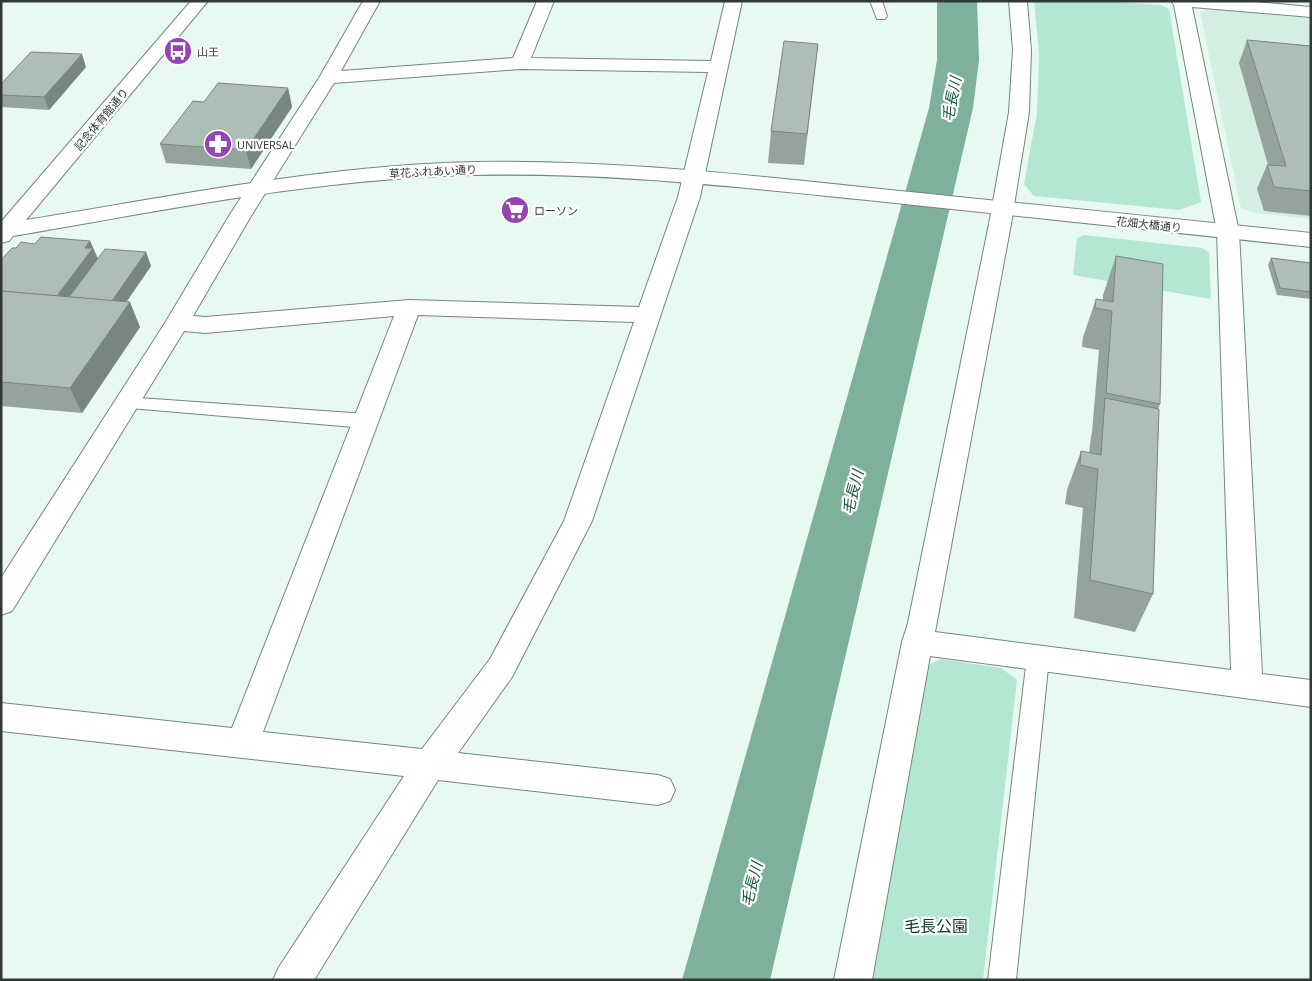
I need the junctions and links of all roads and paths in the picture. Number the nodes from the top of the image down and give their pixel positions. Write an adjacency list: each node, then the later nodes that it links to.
1 (200, 1): 18 (street, 記念体育館通り)
2 (372, 1): 12 (street)
3 (546, 1): 10 (street)
4 (734, 1): 11 (street)
5 (876, 1): 9 (lane)
6 (1018, 1): 16 (street)
7 (1180, 1): 8 (street); 17 (street)
8 (1311, 12)
9 (881, 16)
10 (520, 64): 11 (street); 12 (street)
11 (720, 68): 13 (street)
12 (328, 78): 14 (street)
13 (694, 176): 14 (street, 草花ふれあい通り); 15 (street, 草花ふれあい通り); 21 (street)
14 (258, 190): 18 (street, 草花ふれあい通り); 22 (street)
15 (868, 193): 16 (street, 花畑大橋通り)
16 (995, 207): 17 (street, 花畑大橋通り); 26 (street)
17 (1228, 232): 19 (street, 花畑大橋通り); 28 (street)
18 (3, 233)
19 (1311, 240)
20 (409, 307): 21 (street); 22 (street); 24 (street)
21 (649, 315): 32 (street)
22 (177, 323): 23 (street)
23 (125, 404): 24 (lane); 25 (street)
24 (366, 421): 31 (street)
25 (1, 603)
26 (917, 642): 27 (street); 35 (street)
27 (1038, 658): 28 (street); 36 (lane)
28 (1247, 686): 29 (street)
29 (1311, 694)
30 (1, 717): 31 (street)
31 (242, 744): 32 (street)
32 (431, 763): 33 (street); 34 (street)
33 (658, 790)
34 (292, 980)
35 (853, 980)
36 (1002, 980)

